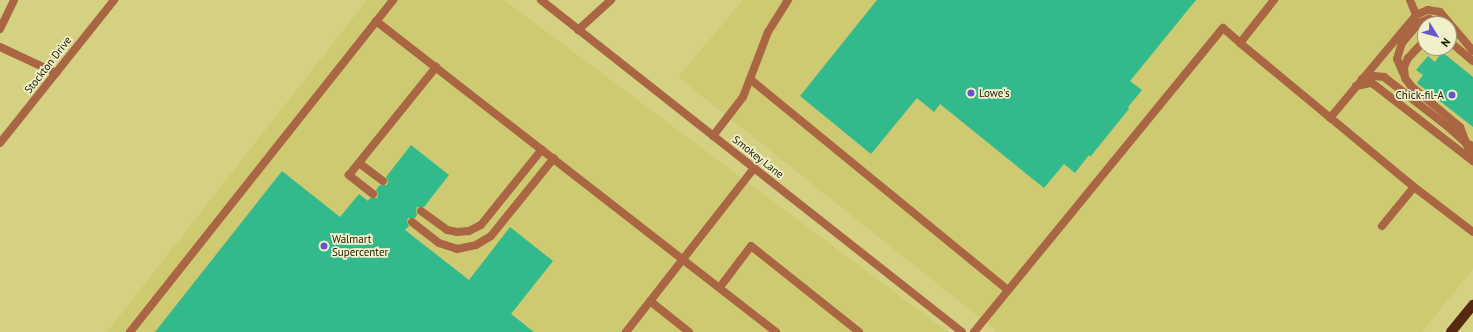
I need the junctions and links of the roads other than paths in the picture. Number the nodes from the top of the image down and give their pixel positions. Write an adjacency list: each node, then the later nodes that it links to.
1 (14, 0): 12 (street)
2 (114, 0): 23 (street, Stockton Drive)
3 (393, 0): 10 (street)
4 (541, 0): 13 (street, Smokey Lane)
5 (612, 0): 13 (street)
6 (788, 0): 24 (street)
7 (1274, 0): 14 (street)
8 (1410, 0): 9 (street)
9 (1416, 15): 20 (street); 26 (street)
10 (376, 21): 22 (street); 49 (street)
11 (1417, 25): 25 (street)
12 (0, 29)
13 (578, 30): 29 (street, Smokey Lane)
14 (1240, 42): 28 (street); 46 (street)
15 (1457, 45): 19 (street)
16 (0, 47): 23 (street)
17 (1457, 47): 19 (street)
18 (1417, 48): 25 (street)
19 (1462, 51): 21 (street)
20 (1473, 51)
21 (1473, 61)
22 (436, 67): 32 (street); 35 (street)
23 (56, 73): 30 (street, Stockton Drive)
24 (750, 78): 29 (street); 46 (street)
25 (1405, 78): 31 (street)
26 (1362, 79): 27 (street); 31 (street)
27 (1356, 86): 28 (street); 34 (street)
28 (1330, 118): 38 (street)
29 (713, 136): 36 (street, Smokey Lane)
30 (0, 144)
31 (1469, 145): 34 (street)
32 (542, 149): 33 (street); 40 (street)
33 (554, 158): 41 (street); 44 (street)
34 (1473, 161)
35 (359, 163): 37 (street); 39 (street)
36 (754, 168): 44 (street); 54 (street, Smokey Lane)
37 (383, 181)
38 (1414, 187): 42 (street); 43 (street)
39 (373, 194)
40 (421, 211)
41 (412, 222)
42 (1382, 226)
43 (1473, 232)
44 (684, 258): 45 (street); 47 (street)
45 (720, 287): 52 (street); 53 (street)
46 (1008, 290): 55 (street)
47 (650, 301): 50 (street); 51 (street)
48 (1473, 306): 56 (main road)
49 (130, 332)
50 (626, 332)
51 (689, 332)
52 (776, 332)
53 (858, 332)
54 (962, 332)
55 (974, 332)
56 (1451, 332)

